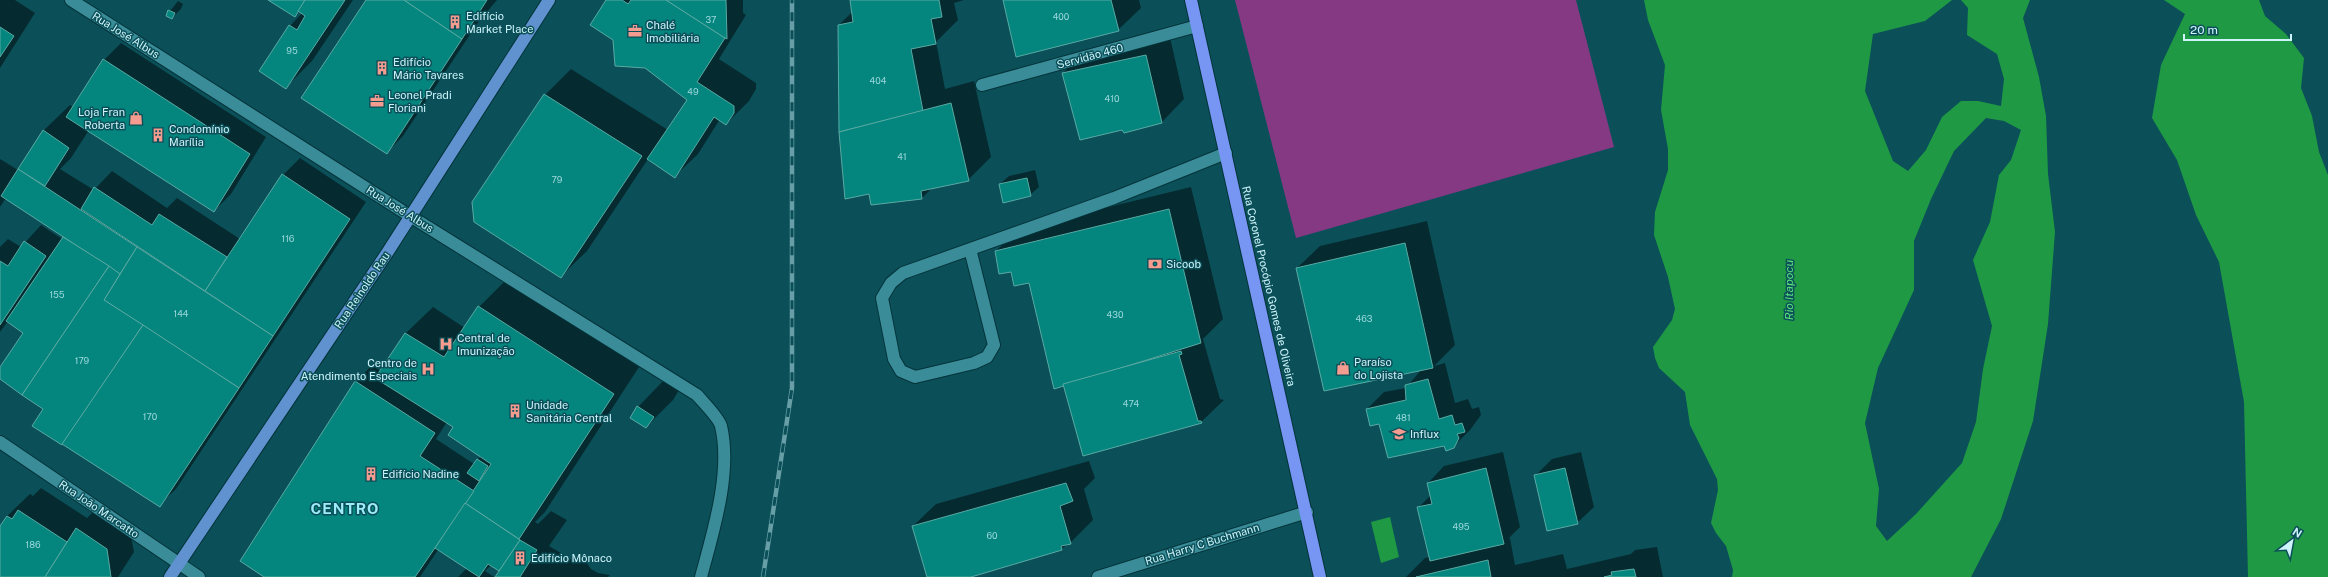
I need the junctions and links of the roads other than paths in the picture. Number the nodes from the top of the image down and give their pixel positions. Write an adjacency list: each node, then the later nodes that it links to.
1 (71, 0): 7 (street, Rua José Albus)
2 (549, 0): 7 (main road, Rua Reinoldo Rau)
3 (1191, 0): 4 (highway, Rua Coronel Procópio Gomes de Oliveira)
4 (1197, 26): 5 (street, Servidão 460); 6 (highway, Rua Coronel Procópio Gomes de Oliveira)
5 (982, 85)
6 (1226, 153): 8 (street); 10 (highway, Rua Coronel Procópio Gomes de Oliveira)
7 (410, 216): 11 (main road, Rua Reinoldo Rau); 14 (street, Rua José Albus)
8 (970, 249): 8 (street)
9 (0, 442): 11 (street, Rua João Marcatto)
10 (1306, 512): 15 (street, Rua Harry C Buchmann); 16 (highway, Rua Coronel Procópio Gomes de Oliveira)
11 (179, 564): 12 (main road, Rua Reinoldo Rau); 13 (street, Rua João Marcatto)
12 (170, 577)
13 (199, 577)
14 (701, 577)
15 (1098, 577)
16 (1320, 577)

